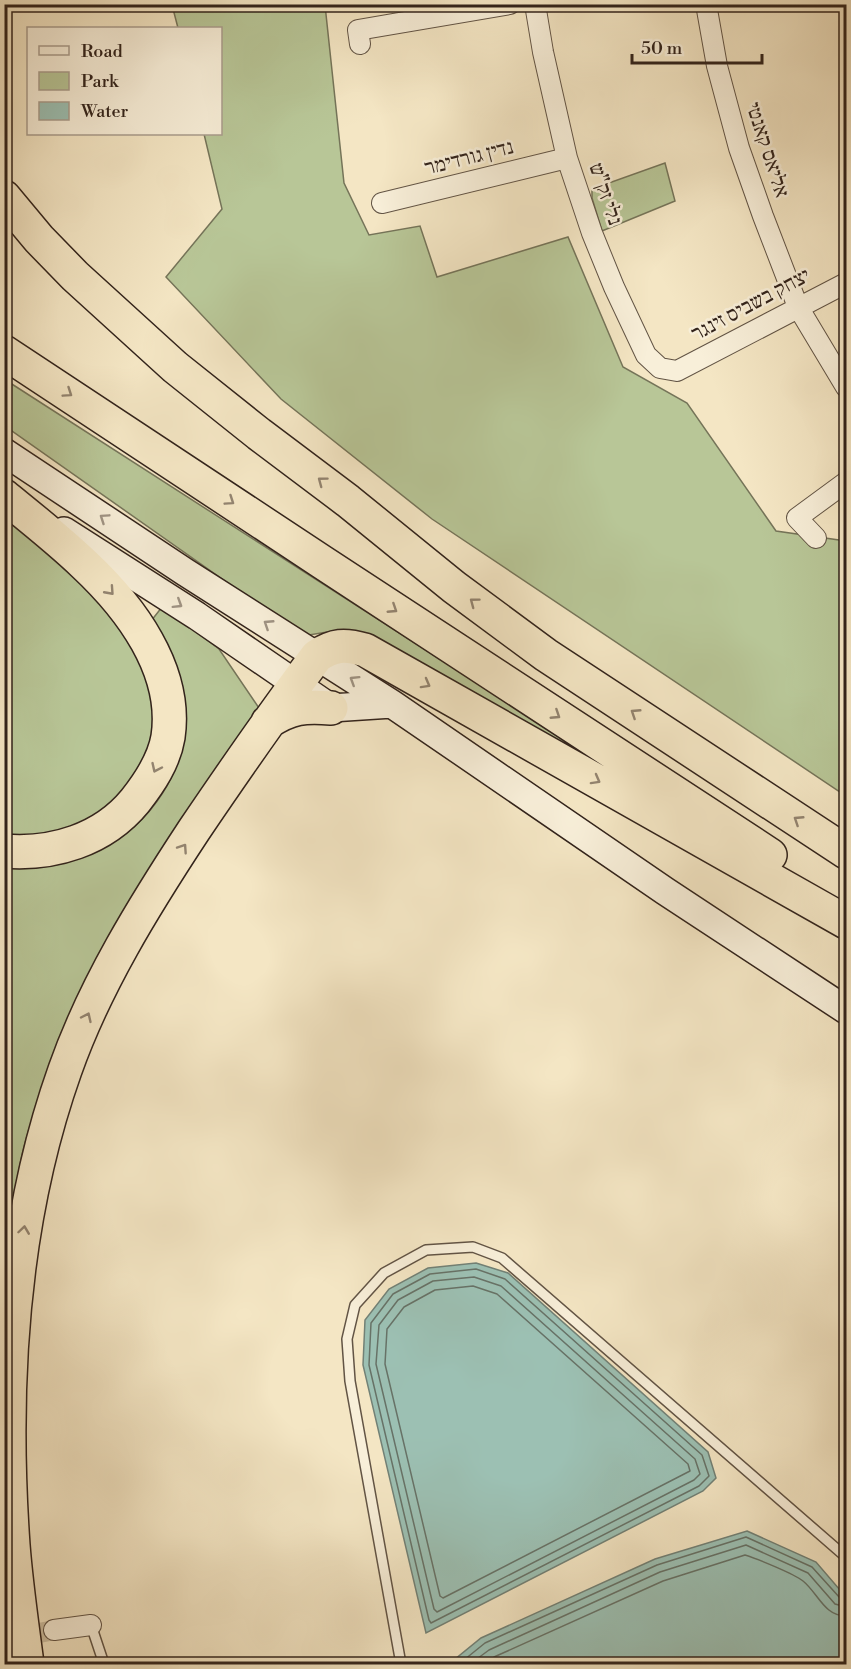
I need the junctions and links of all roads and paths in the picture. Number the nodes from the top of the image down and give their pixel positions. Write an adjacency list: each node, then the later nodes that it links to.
1 (510, 4): 4 (street)
2 (535, 4): 5 (street, נלי זק"ש)
3 (706, 4): 9 (street, אליאס קאנטי)
4 (360, 44)
5 (567, 158): 7 (street, נדין גורדימר); 11 (street, נלי זק"ש)
6 (4, 196): 23 (highway, one-way to 6)
7 (382, 203)
8 (846, 282): 9 (street, יצחק בשביס זינגר)
9 (798, 307): 11 (street, יצחק בשביס זינגר); 12 (street, אליאס קאנטי)
10 (4, 352): 24 (highway, one-way to 24)
11 (677, 371)
12 (846, 387)
13 (4, 452): 17 (street, one-way to 13)
14 (846, 482): 16 (street)
15 (4, 495): 18 (street, one-way to 18); 22 (highway, one-way to 22)
16 (816, 538)
17 (317, 656): 18 (highway); 19 (street, one-way to 17); 25 (highway, one-way to 25)
18 (296, 684): 20 (street); 21 (highway)
19 (392, 704): 20 (street); 26 (street)
20 (331, 708): 21 (highway)
21 (267, 723): 32 (highway, one-way to 21)
22 (4, 851)
23 (846, 852)
24 (846, 905)
25 (846, 922)
26 (846, 1010)
27 (846, 1557): 34 (lane)
28 (4, 1619): 31 (highway)
29 (91, 1625): 30 (street); 33 (lane)
30 (54, 1630)
31 (13, 1665)
32 (27, 1665)
33 (104, 1665)
34 (401, 1665)

